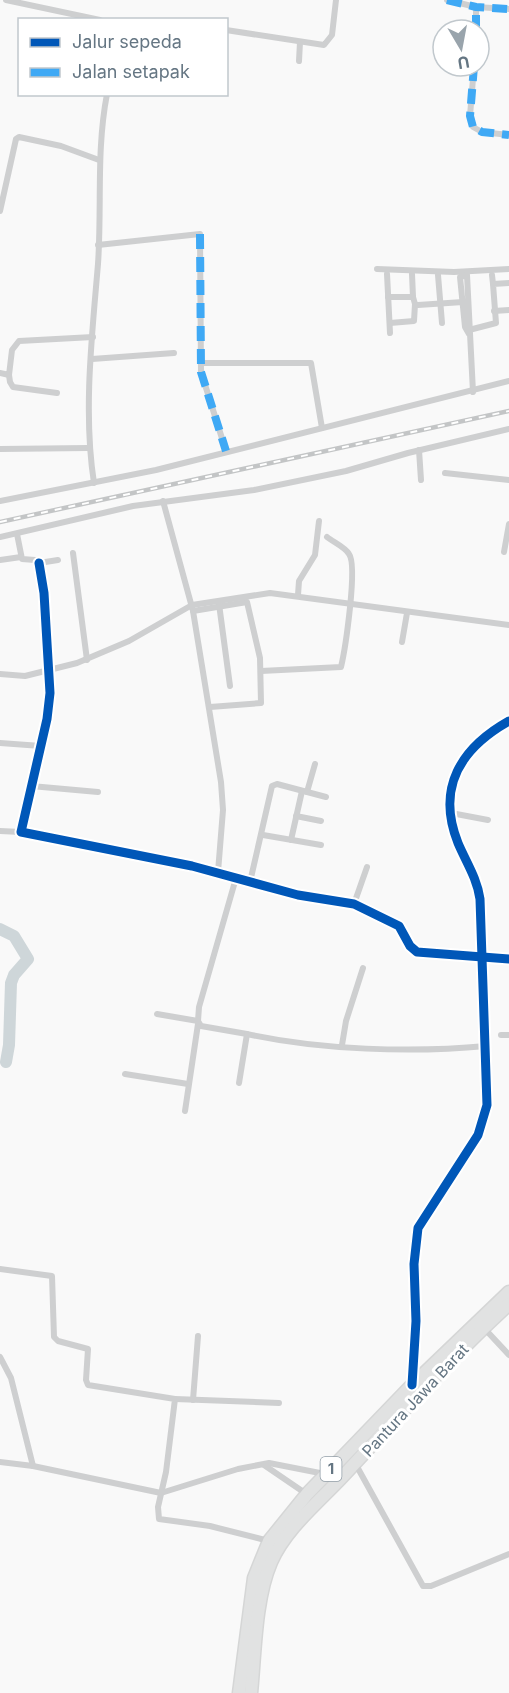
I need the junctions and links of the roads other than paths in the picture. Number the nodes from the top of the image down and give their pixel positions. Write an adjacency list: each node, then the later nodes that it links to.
1 (6, 0): 6 (street)
2 (336, 0): 9 (street)
3 (447, 0): 4 (street)
4 (476, 7): 5 (street); 7 (street)
5 (509, 9)
6 (91, 18)
7 (476, 18)
8 (228, 30): 9 (street)
9 (300, 42): 10 (street)
10 (298, 61)
11 (473, 78): 13 (street)
12 (108, 96): 14 (street)
13 (509, 135)
14 (99, 160): 15 (street); 16 (street)
15 (0, 211)
16 (98, 245): 34 (street); 37 (street)
17 (377, 269): 18 (street)
18 (509, 269)
19 (387, 274): 25 (street)
20 (412, 274): 26 (street)
21 (438, 275): 27 (street)
22 (492, 275): 24 (street)
23 (509, 283): 24 (street)
24 (493, 284): 29 (street)
25 (388, 297): 26 (street); 30 (street)
26 (414, 300): 27 (street); 30 (street)
27 (440, 303): 31 (street); 32 (street)
28 (509, 309): 29 (street)
29 (494, 311): 32 (street)
30 (390, 323): 33 (street)
31 (441, 323)
32 (468, 331): 41 (street)
33 (390, 333)
34 (93, 337): 36 (street); 39 (street)
35 (174, 353): 36 (street)
36 (92, 359): 45 (street)
37 (201, 363): 43 (street); 48 (street)
38 (0, 373): 39 (street)
39 (9, 375): 42 (street)
40 (509, 381): 41 (street)
41 (473, 392): 43 (street)
42 (57, 393)
43 (322, 428): 48 (street)
44 (509, 429): 47 (street)
45 (88, 448): 46 (street); 52 (street)
46 (0, 449)
47 (419, 450): 50 (street); 54 (street)
48 (226, 451): 52 (street)
49 (445, 473): 51 (street)
50 (421, 480)
51 (509, 480)
52 (94, 483): 53 (street)
53 (0, 501)
54 (163, 501): 57 (street); 70 (street)
55 (319, 521): 66 (street)
56 (509, 524): 60 (street)
57 (16, 534): 58 (street); 62 (street)
58 (0, 537)
59 (327, 537): 69 (street)
60 (504, 552)
61 (73, 553): 74 (street)
62 (21, 557): 63 (street); 65 (street)
63 (0, 560)
64 (58, 560): 65 (street)
65 (39, 563): 76 (street)
66 (298, 595): 67 (street); 69 (street)
67 (247, 599): 68 (street); 75 (street)
68 (219, 603): 70 (street); 78 (street)
69 (350, 604): 71 (street); 75 (street)
70 (192, 608): 74 (street); 79 (street)
71 (407, 613): 72 (street); 73 (street)
72 (509, 625)
73 (402, 642)
74 (87, 660): 76 (street)
75 (261, 670): 79 (street)
76 (50, 671): 77 (street); 82 (street)
77 (0, 674)
78 (230, 686)
79 (210, 707): 98 (street)
80 (509, 721): 88 (street)
81 (0, 743): 82 (street)
82 (41, 746): 84 (street)
83 (315, 764): 85 (street)
84 (31, 786): 86 (street); 93 (street)
85 (305, 791): 87 (street); 89 (street); 94 (street)
86 (98, 792)
87 (326, 797)
88 (451, 813): 90 (street); 102 (street)
89 (296, 816): 91 (street); 95 (street)
90 (488, 820)
91 (321, 821)
92 (0, 831): 93 (street)
93 (21, 832): 98 (street)
94 (262, 835): 95 (street); 100 (street)
95 (291, 840): 96 (street)
96 (321, 845)
97 (367, 867): 101 (street)
98 (218, 873): 99 (street)
99 (237, 878): 100 (street); 106 (street)
100 (250, 882): 101 (street)
101 (354, 904): 102 (street)
102 (482, 958): 103 (street); 109 (street)
103 (509, 960)
104 (363, 968): 108 (street)
105 (157, 1014): 106 (street)
106 (198, 1022): 107 (street); 112 (street)
107 (247, 1034): 108 (street); 111 (street)
108 (342, 1045): 109 (street)
109 (486, 1046): 121 (street)
110 (125, 1074): 112 (street)
111 (240, 1083)
112 (188, 1084): 113 (street)
113 (185, 1111)
114 (0, 1269): 122 (street)
115 (509, 1292): 121 (highway, 1)
116 (509, 1304): 117 (highway, Pantura Jawa Barat / 1)
117 (483, 1327): 119 (street); 126 (highway, Pantura Jawa Barat / 1)
118 (198, 1336): 123 (street)
119 (509, 1355)
120 (0, 1358): 128 (street)
121 (412, 1384): 129 (highway, 1)
122 (175, 1399): 123 (street); 130 (street)
123 (192, 1400): 124 (street)
124 (279, 1403)
125 (0, 1462): 128 (street)
126 (356, 1463): 132 (highway, Pantura Jawa Barat / 1); 134 (street)
127 (264, 1465): 129 (street); 130 (street); 131 (street)
128 (33, 1466): 130 (street)
129 (326, 1474): 131 (highway, 1)
130 (160, 1493): 133 (street)
131 (307, 1494): 132 (street); 133 (highway, 1)
132 (318, 1502): 136 (highway, Pantura Jawa Barat / 1)
133 (269, 1541): 135 (highway, 1)
134 (509, 1554)
135 (239, 1693)
136 (251, 1693)

